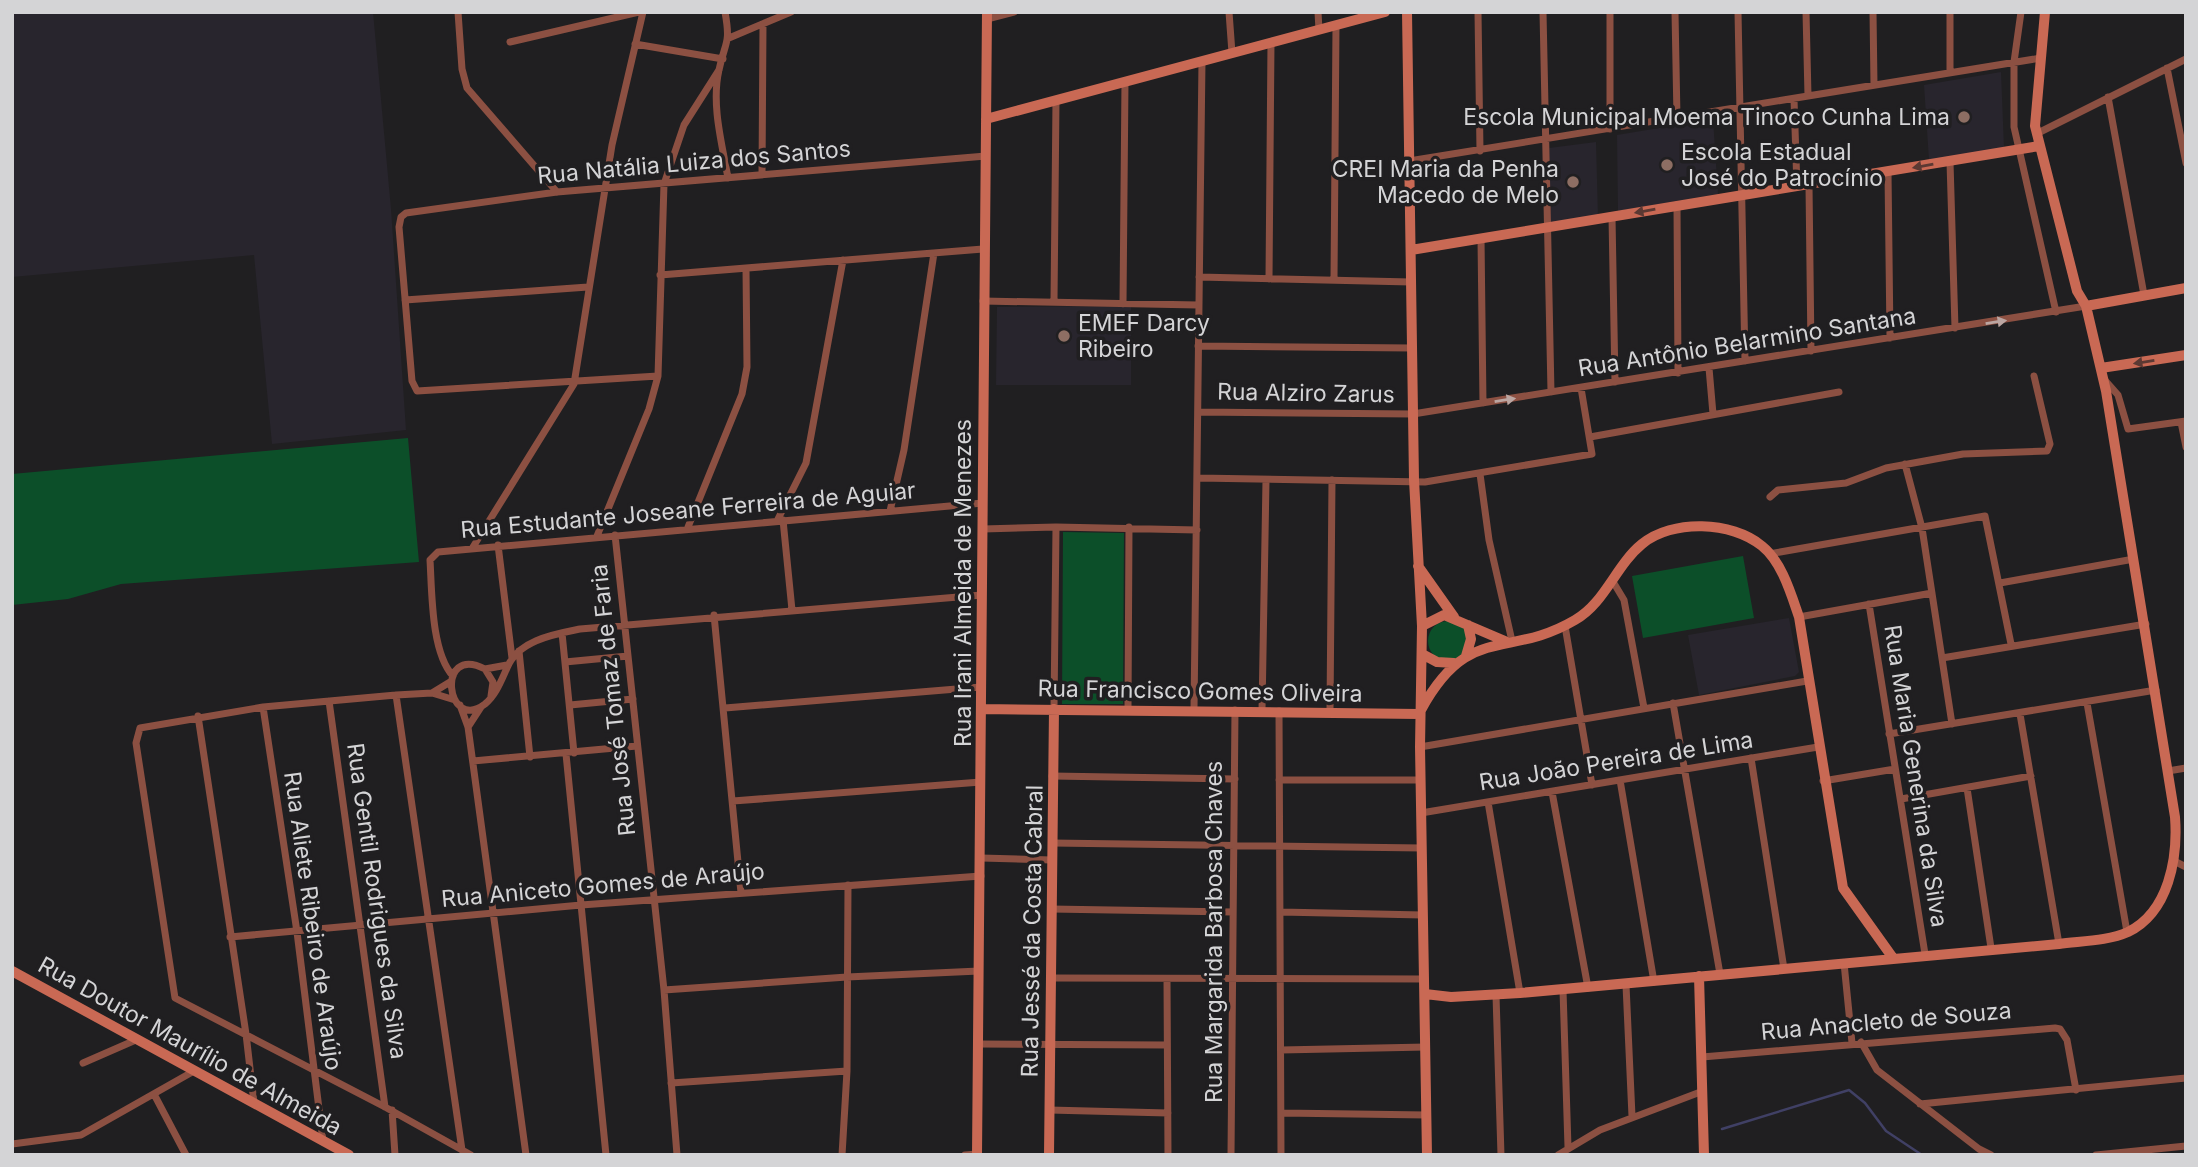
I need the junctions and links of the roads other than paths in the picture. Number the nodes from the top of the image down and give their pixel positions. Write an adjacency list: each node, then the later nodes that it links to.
1 (458, 12): 63 (street)
2 (641, 12): 25 (street); 27 (street)
3 (724, 12): 24 (street)
4 (791, 12): 21 (street)
5 (1014, 12): 20 (street)
6 (1229, 12): 28 (street)
7 (1318, 12): 23 (street)
8 (1385, 12): 22 (street)
9 (1407, 12): 53 (street)
10 (1478, 12): 50 (street)
11 (1543, 12): 48 (street)
12 (1610, 12): 46 (street)
13 (1675, 12): 44 (street)
14 (1738, 12): 43 (street)
15 (1806, 12): 39 (street)
16 (1873, 12): 38 (street)
17 (1950, 12): 36 (street)
18 (2021, 12): 33 (street)
19 (2045, 12): 29 (street)
20 (987, 16): 45 (street, Rua Irani Almeida de Menezes)
21 (764, 24): 24 (street); 57 (street)
22 (1336, 25): 23 (street); 77 (street)
23 (1319, 30): 26 (street)
24 (729, 38): 30 (street)
25 (510, 42)
26 (1271, 42): 28 (street); 76 (street)
27 (635, 44): 30 (street); 62 (street)
28 (1232, 53): 32 (street)
29 (2040, 58): 33 (street); 47 (street)
30 (723, 59): 35 (street)
31 (2186, 59): 34 (street)
32 (1202, 61): 37 (street); 75 (street)
33 (2014, 62): 36 (street); 51 (street)
34 (2167, 68): 40 (street); 55 (street)
35 (719, 70): 58 (street); 59 (street)
36 (1950, 72): 38 (street)
37 (1125, 81): 42 (street); 85 (street)
38 (1874, 85): 39 (street)
39 (1808, 96): 41 (street)
40 (2108, 97): 47 (street); 81 (street)
41 (1794, 99): 43 (street); 61 (street)
42 (1056, 100): 45 (street); 84 (street)
43 (1741, 109): 44 (street); 64 (street)
44 (1677, 118): 46 (street)
45 (986, 119): 52 (street, Rua Irani Almeida de Menezes)
46 (1610, 130): 48 (street)
47 (2036, 134): 49 (street)
48 (1547, 140): 50 (street); 67 (street)
49 (2039, 146): 51 (street); 87 (street)
50 (1480, 150): 53 (street)
51 (2017, 151): 54 (street); 88 (street)
52 (986, 156): 57 (street, Rua Natália Luiza dos Santos); 69 (street, Rua Irani Almeida de Menezes)
53 (1409, 161): 70 (street)
54 (1950, 162): 56 (street, one-way to 56); 89 (street)
55 (2186, 163)
56 (1888, 172): 60 (street); 90 (street)
57 (762, 175): 58 (street, Rua Natália Luiza dos Santos)
58 (729, 178): 59 (street, Rua Natália Luiza dos Santos)
59 (664, 184): 62 (street, Rua Natália Luiza dos Santos); 74 (street)
60 (1810, 185): 61 (street); 93 (street)
61 (1797, 187): 64 (street)
62 (604, 188): 63 (street, Rua Natália Luiza dos Santos); 79 (street)
63 (557, 192): 82 (street, Rua Natália Luiza dos Santos)
64 (1743, 195): 65 (street); 95 (street)
65 (1677, 205): 66 (street, one-way to 66); 97 (street)
66 (1612, 216): 67 (street); 101 (street)
67 (1547, 229): 68 (street); 105 (street)
68 (1481, 238): 70 (street); 106 (street)
69 (984, 249): 71 (street); 83 (street, Rua Irani Almeida de Menezes)
70 (1411, 250): 78 (street)
71 (933, 253): 72 (street); 121 (street)
72 (843, 260): 73 (street); 122 (street)
73 (746, 268): 74 (street); 123 (street)
74 (660, 275): 99 (street)
75 (1199, 277): 76 (street); 86 (street)
76 (1269, 279): 77 (street)
77 (1334, 280): 78 (street)
78 (1411, 282): 92 (street)
79 (588, 287): 82 (street); 102 (street)
80 (2186, 288): 81 (street)
81 (2144, 295): 87 (street)
82 (405, 300): 102 (street)
83 (983, 301): 84 (street); 120 (street, Rua Irani Almeida de Menezes)
84 (1054, 302): 85 (street)
85 (1123, 304): 86 (street)
86 (1198, 305): 91 (street)
87 (2086, 306): 88 (street, Rua Antônio Belarmino Santana); 98 (street)
88 (2056, 312): 89 (street, Rua Antônio Belarmino Santana, one-way to 88)
89 (1955, 328): 90 (street, Rua Antônio Belarmino Santana)
90 (1890, 338): 93 (street, Rua Antônio Belarmino Santana)
91 (1198, 346): 92 (street); 107 (street)
92 (1412, 348): 108 (street)
93 (1811, 351): 95 (street, Rua Antônio Belarmino Santana)
94 (2186, 355): 98 (street, one-way to 98)
95 (1745, 361): 96 (street, Rua Antônio Belarmino Santana)
96 (1710, 368): 97 (street, Rua Antônio Belarmino Santana); 109 (street)
97 (1678, 373): 101 (street, Rua Antônio Belarmino Santana)
98 (2102, 373): 110 (street); 134 (street)
99 (658, 376): 102 (street); 130 (street)
100 (2035, 376): 113 (street)
101 (1615, 382): 103 (street, Rua Antônio Belarmino Santana)
102 (574, 384): 132 (street)
103 (1581, 388): 105 (street, Rua Antônio Belarmino Santana); 111 (street)
104 (1839, 392): 109 (street)
105 (1551, 393): 106 (street, Rua Antônio Belarmino Santana, one-way to 105)
106 (1483, 403): 108 (street, Rua Antônio Belarmino Santana)
107 (1199, 412): 108 (street, Rua Alziro Zarus); 115 (street)
108 (1413, 414): 118 (street)
109 (1713, 414): 111 (street)
110 (2183, 421): 112 (street)
111 (1590, 437): 114 (street)
112 (2186, 447)
113 (1905, 464): 119 (street); 126 (street)
114 (1480, 474): 118 (street); 151 (street)
115 (1198, 478): 116 (street); 128 (street)
116 (1266, 480): 117 (street); 184 (street)
117 (1332, 480): 118 (street); 186 (street)
118 (1414, 480): 135 (street)
119 (1770, 497)
120 (983, 503): 121 (street, Rua Estudante Joseane Ferreira de Aguiar); 127 (street, Rua Irani Almeida de Menezes)
121 (890, 511): 122 (street, Rua Estudante Joseane Ferreira de Aguiar)
122 (780, 520): 123 (street, Rua Estudante Joseane Ferreira de Aguiar); 141 (street)
123 (688, 527): 129 (street, Rua Estudante Joseane Ferreira de Aguiar)
124 (1056, 527): 125 (street); 127 (street); 181 (street)
125 (1129, 527): 128 (street); 178 (street)
126 (1922, 528): 133 (street); 137 (street); 138 (street)
127 (983, 529): 139 (street, Rua Irani Almeida de Menezes)
128 (1197, 530): 182 (street)
129 (615, 535): 130 (street, Rua Estudante Joseane Ferreira de Aguiar); 145 (street, Rua José Tomaz de Faria)
130 (597, 536): 131 (street, Rua Estudante Joseane Ferreira de Aguiar)
131 (498, 545): 132 (street, Rua Estudante Joseane Ferreira de Aguiar); 158 (street)
132 (472, 547): 162 (street, Rua Estudante Joseane Ferreira de Aguiar)
133 (1769, 554): 136 (street); 144 (street)
134 (2134, 559): 137 (street); 146 (street)
135 (1417, 564): 143 (street); 148 (street)
136 (1612, 580): 149 (street); 179 (street)
137 (2000, 583): 152 (street)
138 (1932, 593): 140 (street); 157 (street)
139 (982, 595): 141 (street); 164 (street, Rua Irani Almeida de Menezes)
140 (1869, 604): 144 (street); 193 (street, Rua Maria Generina da Silva)
141 (792, 610): 142 (street)
142 (714, 615): 145 (street); 177 (street)
143 (1454, 617): 147 (street); 148 (street)
144 (1799, 617): 163 (street)
145 (625, 623): 150 (street); 155 (street, Rua José Tomaz de Faria)
146 (2146, 624): 152 (street); 165 (street)
147 (1468, 625): 151 (street); 156 (street)
148 (1422, 626): 154 (street)
149 (1565, 626): 151 (street); 190 (street)
150 (562, 633): 153 (street); 159 (street)
151 (1509, 641): 156 (street)
152 (2011, 644): 157 (street)
153 (519, 651): 158 (street); 198 (street)
154 (1422, 654): 160 (street); 187 (street)
155 (628, 656): 159 (street); 169 (street, Rua José Tomaz de Faria)
156 (1466, 656): 160 (street)
157 (1942, 657): 191 (street)
158 (510, 662): 161 (street); 168 (street)
159 (565, 663): 174 (street)
160 (1454, 663): 187 (street)
161 (485, 669): 162 (street); 168 (street)
162 (452, 679): 166 (street); 172 (street)
163 (1807, 681): 173 (street); 196 (street)
164 (981, 687): 177 (street); 180 (street, Rua Irani Almeida de Menezes)
165 (2156, 690): 171 (street); 204 (street)
166 (432, 693): 167 (street); 172 (street)
167 (396, 695): 170 (street); 238 (street)
168 (491, 696): 175 (street)
169 (633, 699): 174 (street); 194 (street, Rua José Tomaz de Faria)
170 (329, 701): 176 (street); 239 (street, Rua Gentil Rodrigues da Silva)
171 (2087, 702): 188 (street); 241 (street)
172 (457, 703): 175 (street); 192 (street)
173 (1673, 703): 179 (street); 202 (street)
174 (570, 705): 197 (street)
175 (481, 706): 192 (street)
176 (263, 708): 189 (street); 240 (street, Rua Aliete Ribeiro de Araújo)
177 (725, 708): 217 (street)
178 (1128, 708): 181 (street, Rua Francisco Gomes Oliveira); 182 (street, Rua Francisco Gomes Oliveira)
179 (1644, 708): 190 (street)
180 (981, 709): 181 (street, Rua Francisco Gomes Oliveira); 212 (street, Rua Irani Almeida de Menezes)
181 (1054, 709): 205 (street, Rua Jessé da Costa Cabral)
182 (1195, 709): 183 (street, Rua Francisco Gomes Oliveira)
183 (1235, 710): 184 (street, Rua Francisco Gomes Oliveira); 207 (street, Rua Margarida Barbosa Chaves)
184 (1262, 710): 185 (street, Rua Francisco Gomes Oliveira)
185 (1279, 711): 186 (street, Rua Francisco Gomes Oliveira); 208 (street)
186 (1330, 711): 187 (street, Rua Francisco Gomes Oliveira)
187 (1419, 714): 195 (street)
188 (2020, 714): 191 (street); 206 (street)
189 (198, 716): 242 (street); 267 (street)
190 (1580, 718): 195 (street); 213 (street)
191 (1952, 724): 193 (street)
192 (468, 727): 200 (street)
193 (1889, 734): 203 (street, Rua Maria Generina da Silva)
194 (637, 746): 197 (street); 231 (street, Rua José Tomaz de Faria)
195 (1420, 747): 209 (street)
196 (1818, 747): 199 (street, Rua João Pereira de Lima); 211 (street)
197 (570, 753): 198 (street); 232 (street)
198 (530, 757): 200 (street)
199 (1751, 758): 202 (street, Rua João Pereira de Lima); 248 (street)
200 (473, 761): 236 (street)
201 (2186, 768): 204 (street)
202 (1686, 769): 210 (street, Rua João Pereira de Lima); 251 (street)
203 (1895, 769): 211 (street); 216 (street, Rua Maria Generina da Silva)
204 (2168, 771): 226 (street)
205 (1052, 776): 207 (street); 220 (street, Rua Jessé da Costa Cabral)
206 (2031, 776): 214 (street); 243 (street)
207 (1234, 779): 221 (street, Rua Margarida Barbosa Chaves)
208 (1279, 780): 209 (street); 222 (street)
209 (1421, 780): 219 (street)
210 (1620, 780): 213 (street, Rua João Pereira de Lima); 259 (street)
211 (1823, 780): 246 (street)
212 (981, 782): 217 (street); 224 (street, Rua Irani Almeida de Menezes)
213 (1592, 785): 215 (street, Rua João Pereira de Lima)
214 (1967, 788): 216 (street); 244 (street)
215 (1552, 792): 218 (street, Rua João Pereira de Lima); 261 (street)
216 (1901, 799): 245 (street, Rua Maria Generina da Silva)
217 (733, 802): 230 (street)
218 (1488, 802): 219 (street, Rua João Pereira de Lima); 264 (street)
219 (1421, 813): 223 (street)
220 (1052, 843): 221 (street); 225 (street, Rua Jessé da Costa Cabral)
221 (1234, 847): 222 (street); 234 (street, Rua Margarida Barbosa Chaves)
222 (1280, 847): 223 (street); 235 (street)
223 (1422, 848): 237 (street)
224 (981, 858): 225 (street); 228 (street, Rua Irani Almeida de Menezes)
225 (1052, 860): 233 (street, Rua Jessé da Costa Cabral)
226 (2174, 861): 227 (street); 241 (street)
227 (2186, 867)
228 (981, 876): 229 (street, Rua Aniceto Gomes de Araújo); 250 (street, Rua Irani Almeida de Menezes)
229 (848, 885): 230 (street, Rua Aniceto Gomes de Araújo); 253 (street)
230 (741, 893): 231 (street, Rua Aniceto Gomes de Araújo)
231 (653, 899): 232 (street, Rua Aniceto Gomes de Araújo); 262 (street, Rua José Tomaz de Faria)
232 (581, 905): 236 (street, Rua Aniceto Gomes de Araújo); 306 (street)
233 (1051, 909): 234 (street); 254 (street, Rua Jessé da Costa Cabral)
234 (1233, 912): 255 (street, Rua Margarida Barbosa Chaves)
235 (1280, 912): 237 (street); 257 (street)
236 (495, 913): 238 (street, Rua Aniceto Gomes de Araújo); 305 (street)
237 (1423, 915): 258 (street)
238 (429, 919): 239 (street, Rua Aniceto Gomes de Araújo); 298 (street)
239 (362, 927): 240 (street, Rua Aniceto Gomes de Araújo); 288 (street, Rua Gentil Rodrigues da Silva)
240 (297, 932): 242 (street, Rua Aniceto Gomes de Araújo); 280 (street, Rua Aliete Ribeiro de Araújo)
241 (2127, 932): 243 (street)
242 (230, 937): 267 (street)
243 (2059, 944): 244 (street)
244 (1991, 948): 245 (street)
245 (1925, 954): 246 (street)
246 (1893, 957): 247 (street)
247 (1844, 963): 248 (street); 269 (street)
248 (1784, 969): 251 (street)
249 (12, 971): 268 (street, Rua Doutor Maurílio de Almeida)
250 (979, 971): 253 (street); 271 (street, Rua Irani Almeida de Menezes)
251 (1720, 974): 252 (street)
252 (1699, 976): 259 (street); 276 (street)
253 (847, 977): 262 (street); 279 (street)
254 (1050, 978): 256 (street); 273 (street, Rua Jessé da Costa Cabral)
255 (1232, 978): 256 (street); 257 (street); 312 (street, Rua Margarida Barbosa Chaves)
256 (1167, 979): 272 (street)
257 (1280, 979): 258 (street); 275 (street)
258 (1425, 979): 265 (street)
259 (1654, 982): 260 (street)
260 (1626, 985): 261 (street); 293 (street)
261 (1588, 988): 263 (street)
262 (664, 990): 282 (street, Rua José Tomaz de Faria)
263 (1563, 990): 264 (street); 297 (street)
264 (1520, 993): 266 (street)
265 (1426, 994): 266 (street); 274 (street)
266 (1496, 995): 315 (street)
267 (246, 1034): 280 (street); 286 (street)
268 (138, 1039): 277 (street); 278 (street, Rua Doutor Maurílio de Almeida)
269 (1852, 1042): 270 (street, Rua Anacleto de Souza); 276 (street, Rua Anacleto de Souza)
270 (1861, 1042): 283 (street, Rua Anacleto de Souza); 287 (street)
271 (978, 1044): 273 (street); 301 (street, Rua Irani Almeida de Menezes)
272 (1167, 1045): 273 (street); 290 (street)
273 (1049, 1046): 289 (street, Rua Jessé da Costa Cabral)
274 (1426, 1047): 275 (street); 292 (street)
275 (1281, 1049): 291 (street)
276 (1702, 1057): 284 (street)
277 (82, 1063)
278 (194, 1071): 285 (street); 286 (street, Rua Doutor Maurílio de Almeida)
279 (847, 1071): 282 (street); 308 (street)
280 (316, 1073): 288 (street); 294 (street, Rua Aliete Ribeiro de Araújo)
281 (2186, 1078): 283 (street)
282 (671, 1083): 307 (street, Rua José Tomaz de Faria)
283 (2076, 1090): 287 (street)
284 (1703, 1091): 293 (street); 317 (street)
285 (155, 1096): 295 (street); 300 (street)
286 (254, 1103): 294 (street, Rua Doutor Maurílio de Almeida)
287 (1920, 1104): 318 (street)
288 (388, 1108): 298 (street); 303 (street, Rua Gentil Rodrigues da Silva)
289 (1049, 1110): 290 (street); 310 (street, Rua Jessé da Costa Cabral)
290 (1168, 1113): 311 (street)
291 (1281, 1113): 292 (street); 313 (street)
292 (1426, 1115): 314 (street)
293 (1632, 1116): 297 (street)
294 (323, 1141): 302 (street, Rua Doutor Maurílio de Almeida)
295 (12, 1144)
296 (2186, 1146): 299 (street)
297 (1568, 1147): 316 (street)
298 (462, 1150): 304 (street)
299 (2126, 1153): 319 (street)
300 (183, 1154)
301 (977, 1154): 309 (street)
302 (349, 1155)
303 (395, 1155)
304 (471, 1155)
305 (526, 1155)
306 (606, 1155)
307 (677, 1155)
308 (842, 1155)
309 (965, 1155)
310 (1049, 1155)
311 (1168, 1155)
312 (1231, 1155)
313 (1281, 1155)
314 (1427, 1155)
315 (1501, 1155)
316 (1558, 1155)
317 (1704, 1155)
318 (1991, 1155)
319 (2096, 1155)

